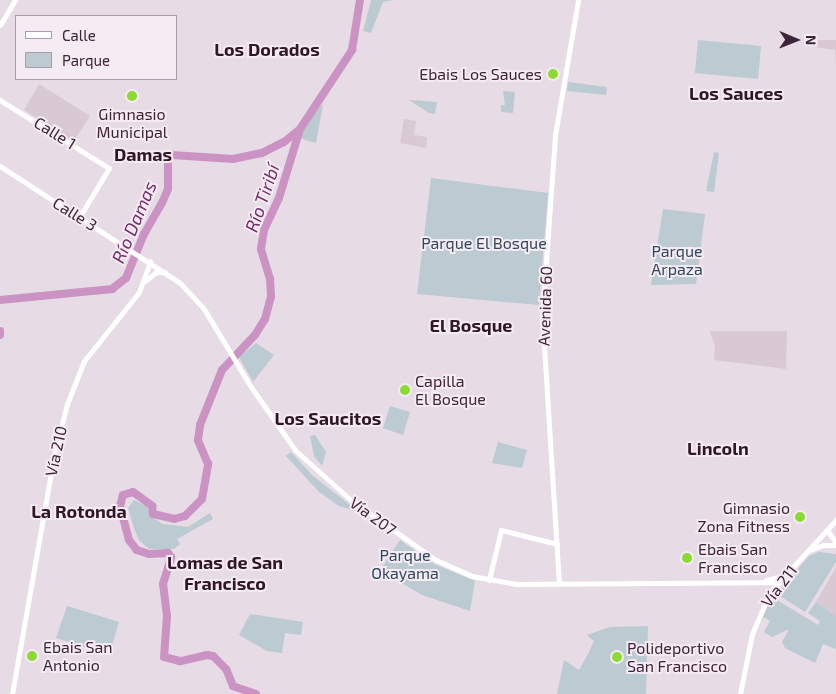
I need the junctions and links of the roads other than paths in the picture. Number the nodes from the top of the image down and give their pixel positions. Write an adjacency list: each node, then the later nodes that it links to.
1 (15, 0): 3 (main road)
2 (578, 0): 14 (main road, Avenida 60)
3 (0, 26)
4 (0, 100): 6 (main road, Calle 1)
5 (0, 166): 7 (main road, Calle 3)
6 (83, 210): 7 (main road); 8 (main road)
7 (73, 212): 8 (main road, Calle 3)
8 (80, 216): 9 (main road, Calle 3)
9 (150, 261): 10 (main road, Vía 207); 11 (main road, Vía 210)
10 (168, 273): 11 (main road); 18 (main road, Vía 207)
11 (144, 282): 22 (main road, Vía 210)
12 (836, 520): 13 (main road, Vía 211)
13 (827, 530): 15 (main road); 16 (main road, Vía 211)
14 (557, 544): 18 (main road); 21 (main road, Avenida 60)
15 (836, 544): 16 (main road)
16 (804, 554): 17 (main road, Vía 211)
17 (785, 576): 19 (main road, Vía 207); 20 (main road, Vía 211)
18 (489, 580): 21 (main road, Vía 207)
19 (758, 582): 20 (main road, Vía 207); 21 (main road, Vía 207)
20 (779, 582): 23 (main road, Vía 211)
21 (559, 584)
22 (12, 694)
23 (740, 694)

